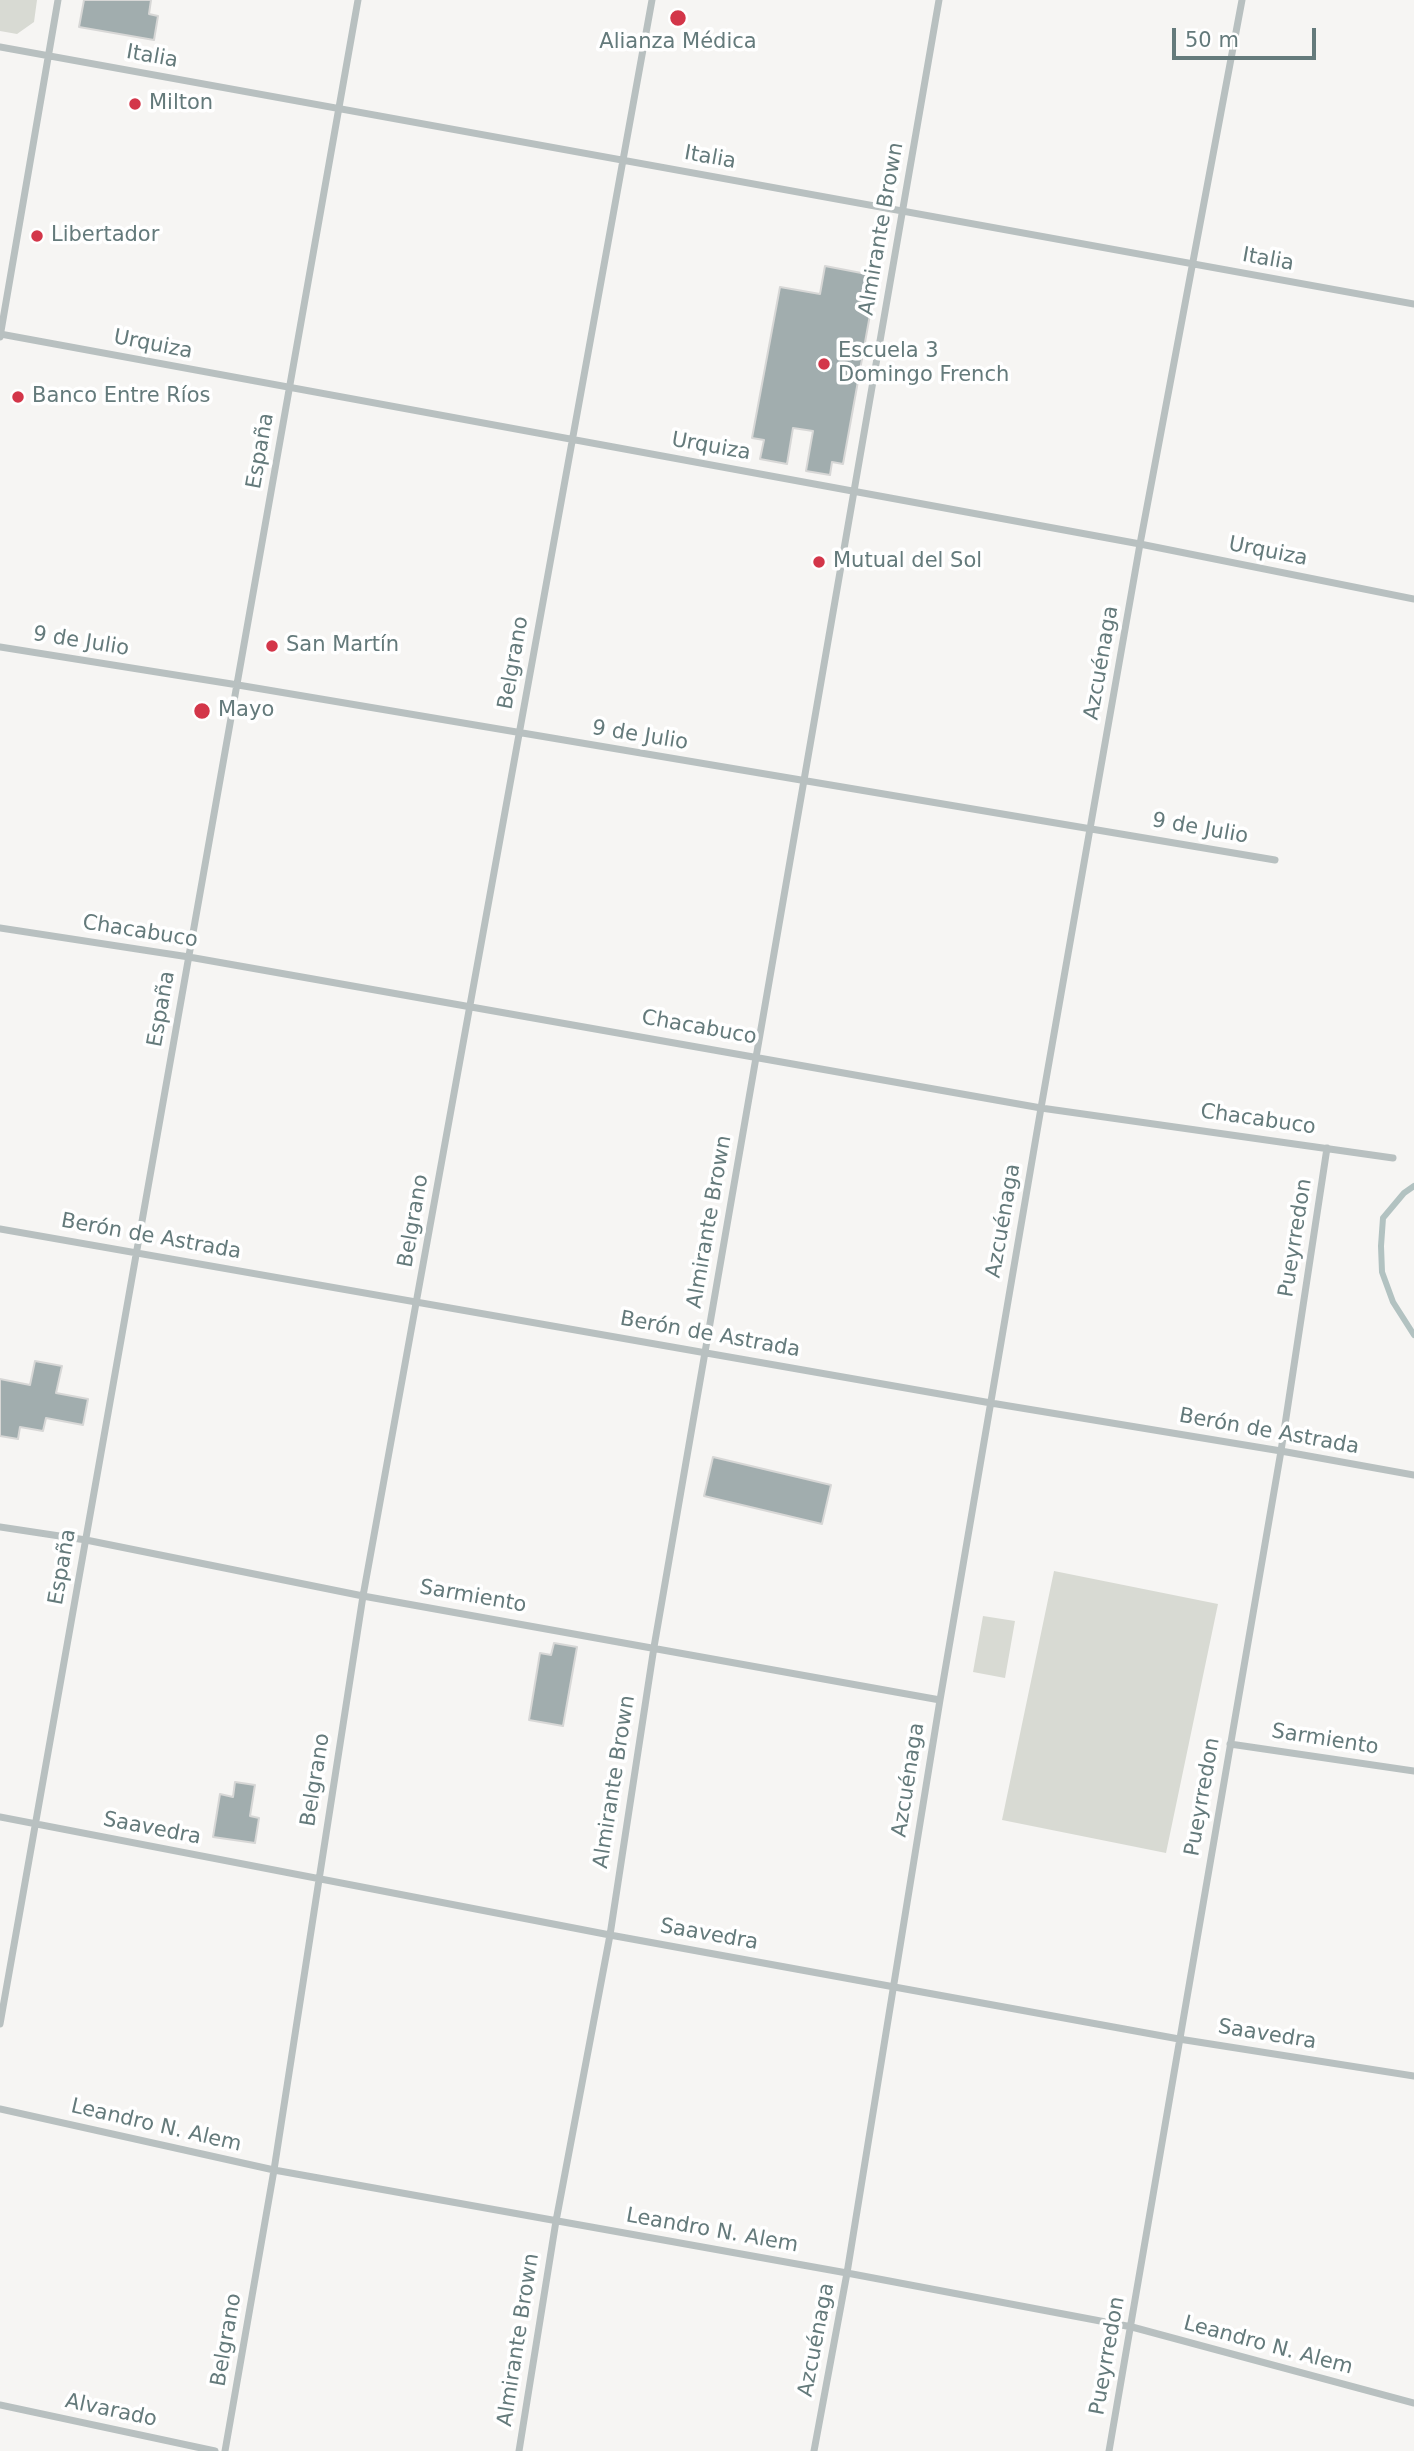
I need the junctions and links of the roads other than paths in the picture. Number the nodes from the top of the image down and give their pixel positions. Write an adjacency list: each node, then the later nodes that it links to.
1 (58, 0): 7 (street)
2 (358, 0): 8 (street, España)
3 (652, 0): 9 (street, Belgrano)
4 (939, 0): 10 (street, Almirante Brown)
5 (1242, 0): 11 (street, Azcuénaga)
6 (0, 47): 7 (street, Italia)
7 (48, 55): 8 (street, Italia); 13 (street)
8 (339, 108): 9 (street, Italia); 14 (street, España)
9 (623, 160): 10 (street, Italia); 15 (street, Belgrano)
10 (903, 211): 11 (street, Italia); 16 (street, Almirante Brown)
11 (1194, 264): 12 (street, Italia); 17 (street, Azcuénaga)
12 (1414, 304)
13 (0, 335): 14 (street, Urquiza)
14 (290, 389): 15 (street, Urquiza); 20 (street, España)
15 (572, 439): 16 (street, Urquiza); 21 (street, Belgrano)
16 (855, 491): 17 (street, Urquiza); 22 (street, Almirante Brown)
17 (1140, 544): 18 (street, Urquiza); 23 (street, Azcuénaga)
18 (1414, 596)
19 (0, 647): 20 (street, 9 de Julio)
20 (238, 685): 21 (street, 9 de Julio); 26 (street, España)
21 (519, 734): 22 (street, 9 de Julio); 27 (street, Belgrano)
22 (804, 781): 23 (street, 9 de Julio); 28 (street, Almirante Brown)
23 (1091, 827): 24 (street, 9 de Julio); 29 (street, Azcuénaga)
24 (1275, 860)
25 (0, 928): 26 (street, Chacabuco)
26 (189, 957): 27 (street, Chacabuco); 33 (street, España)
27 (470, 1006): 28 (street, Chacabuco); 34 (street, Belgrano)
28 (756, 1056): 29 (street, Chacabuco); 35 (street, Almirante Brown)
29 (1041, 1108): 30 (street, Chacabuco); 36 (street, Azcuénaga)
30 (1327, 1148): 31 (street, Chacabuco); 37 (street, Pueyrredon)
31 (1393, 1158)
32 (0, 1229): 33 (street, Berón de Astrada)
33 (137, 1251): 34 (street, Berón de Astrada); 40 (street, España)
34 (417, 1302): 35 (street, Berón de Astrada); 41 (street, Belgrano)
35 (705, 1352): 36 (street, Berón de Astrada); 42 (street, Almirante Brown)
36 (991, 1404): 37 (street, Berón de Astrada); 43 (street, Azcuénaga)
37 (1281, 1451): 38 (street, Berón de Astrada); 44 (street, Pueyrredon)
38 (1414, 1475)
39 (0, 1527): 40 (street, Sarmiento)
40 (86, 1541): 41 (street, Sarmiento); 47 (street, España)
41 (363, 1595): 42 (street, Sarmiento); 48 (street, Belgrano)
42 (654, 1647): 43 (street, Sarmiento); 49 (street, Almirante Brown)
43 (940, 1700): 50 (street, Azcuénaga)
44 (1230, 1744): 45 (street, Sarmiento); 52 (street, Pueyrredon)
45 (1414, 1771)
46 (0, 1817): 47 (street, Saavedra)
47 (36, 1824): 48 (street, Saavedra); 51 (street, España)
48 (318, 1879): 49 (street, Saavedra); 55 (street, Belgrano)
49 (610, 1935): 50 (street, Saavedra); 56 (street, Almirante Brown)
50 (893, 1985): 52 (street, Saavedra); 57 (street, Azcuénaga)
51 (0, 2024)
52 (1179, 2039): 53 (street, Saavedra); 58 (street, Pueyrredon)
53 (1414, 2076)
54 (0, 2109): 55 (street, Leandro N. Alem)
55 (274, 2170): 56 (street, Leandro N. Alem); 62 (street, Belgrano)
56 (556, 2221): 57 (street, Leandro N. Alem); 63 (street, Almirante Brown)
57 (847, 2273): 58 (street, Leandro N. Alem); 64 (street, Azcuénaga)
58 (1132, 2327): 59 (street, Leandro N. Alem); 65 (street, Pueyrredon)
59 (1414, 2403)
60 (0, 2405): 61 (street, Alvarado)
61 (215, 2451)
62 (225, 2451)
63 (519, 2451)
64 (814, 2451)
65 (1109, 2451)

